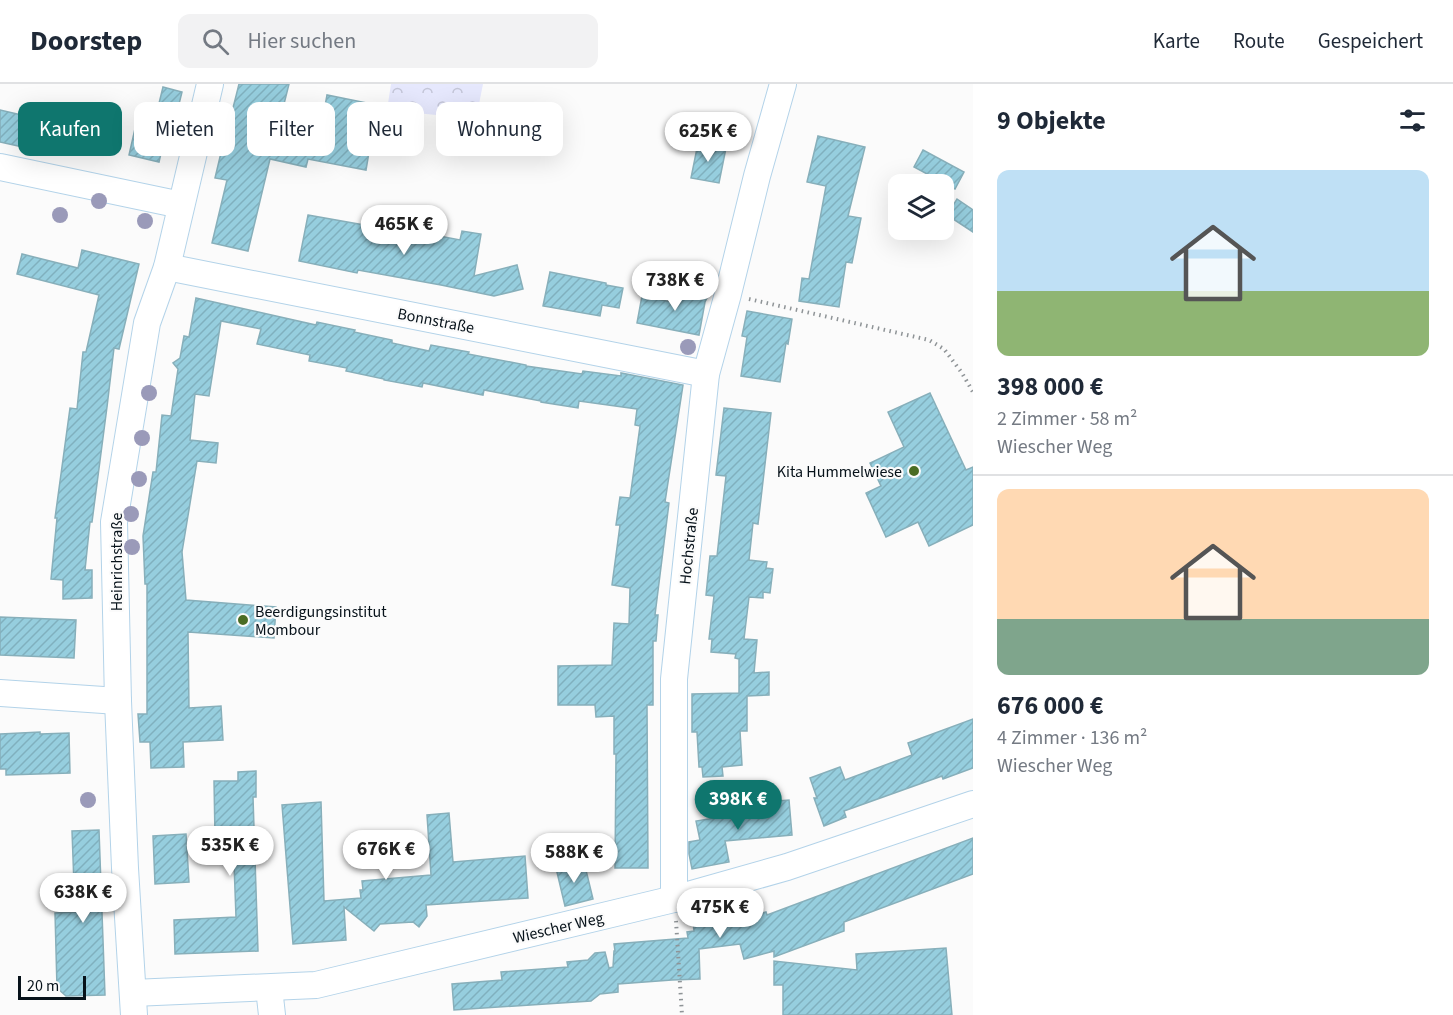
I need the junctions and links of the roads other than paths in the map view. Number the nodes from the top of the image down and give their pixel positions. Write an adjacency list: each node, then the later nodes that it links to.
1 (210, 84): 4 (street, Heinrichstraße)
2 (783, 84): 6 (street, Hochstraße)
3 (0, 167): 4 (street)
4 (181, 205): 5 (street, Heinrichstraße)
5 (167, 267): 6 (street, Bonnstraße); 8 (street, Heinrichstraße)
6 (706, 374): 10 (street, Hochstraße)
7 (0, 693): 8 (street)
8 (118, 702): 12 (street, Heinrichstraße)
9 (973, 804): 10 (street, Wiescher Weg)
10 (674, 899): 11 (street, Wiescher Weg)
11 (268, 988): 12 (street, Wiescher Weg); 13 (street)
12 (133, 1004)
13 (272, 1015)

